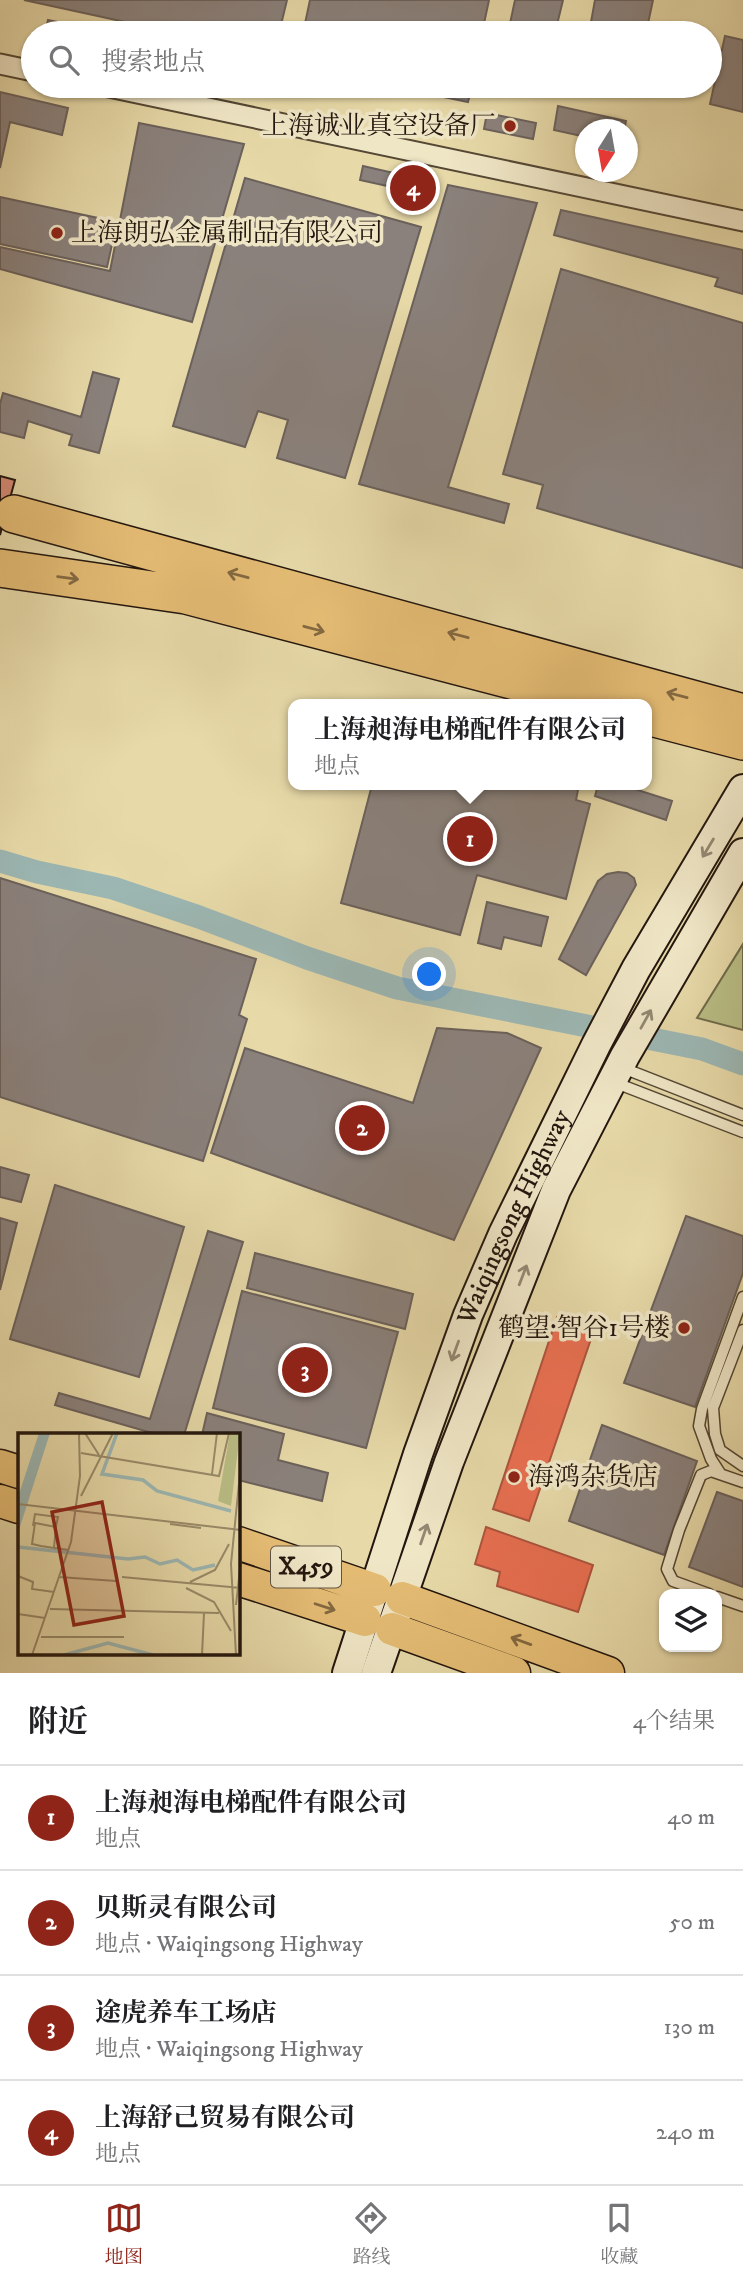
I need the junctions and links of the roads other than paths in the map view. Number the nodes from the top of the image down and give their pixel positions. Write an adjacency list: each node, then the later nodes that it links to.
1 (0, 64): 2 (street)
2 (21, 68)
3 (161, 98): 4 (street)
4 (743, 221)
5 (14, 514): 8 (highway, one-way to 5)
6 (0, 568): 7 (highway, one-way to 7)
7 (584, 699)
8 (743, 713)
9 (652, 717): 10 (highway)
10 (743, 741)
11 (743, 789): 28 (main road, Waiqingsong Highway, one-way to 28)
12 (743, 853): 13 (main road, Waiqingsong Highway, one-way to 12)
13 (619, 1068): 14 (lane); 15 (lane); 28 (main road, Waiqingsong Highway, one-way to 13)
14 (743, 1115)
15 (743, 1132)
16 (743, 1297): 21 (lane)
17 (743, 1330): 19 (lane)
18 (0, 1466): 20 (main road)
19 (743, 1466)
20 (18, 1472)
21 (720, 1473): 22 (lane); 27 (lane)
22 (743, 1482)
23 (0, 1501): 24 (main road)
24 (18, 1507)
25 (240, 1544): 28 (main road, X459)
26 (240, 1580): 31 (main road, X459, one-way to 31)
27 (695, 1589)
28 (389, 1594): 31 (main road, Waiqingsong Highway); 35 (main road, one-way to 28)
29 (722, 1599): 30 (lane)
30 (743, 1606)
31 (379, 1625): 32 (main road, Waiqingsong Highway); 33 (main road, Waiqingsong Highway); 34 (main road)
32 (347, 1673)
33 (376, 1673)
34 (514, 1673)
35 (608, 1673)

